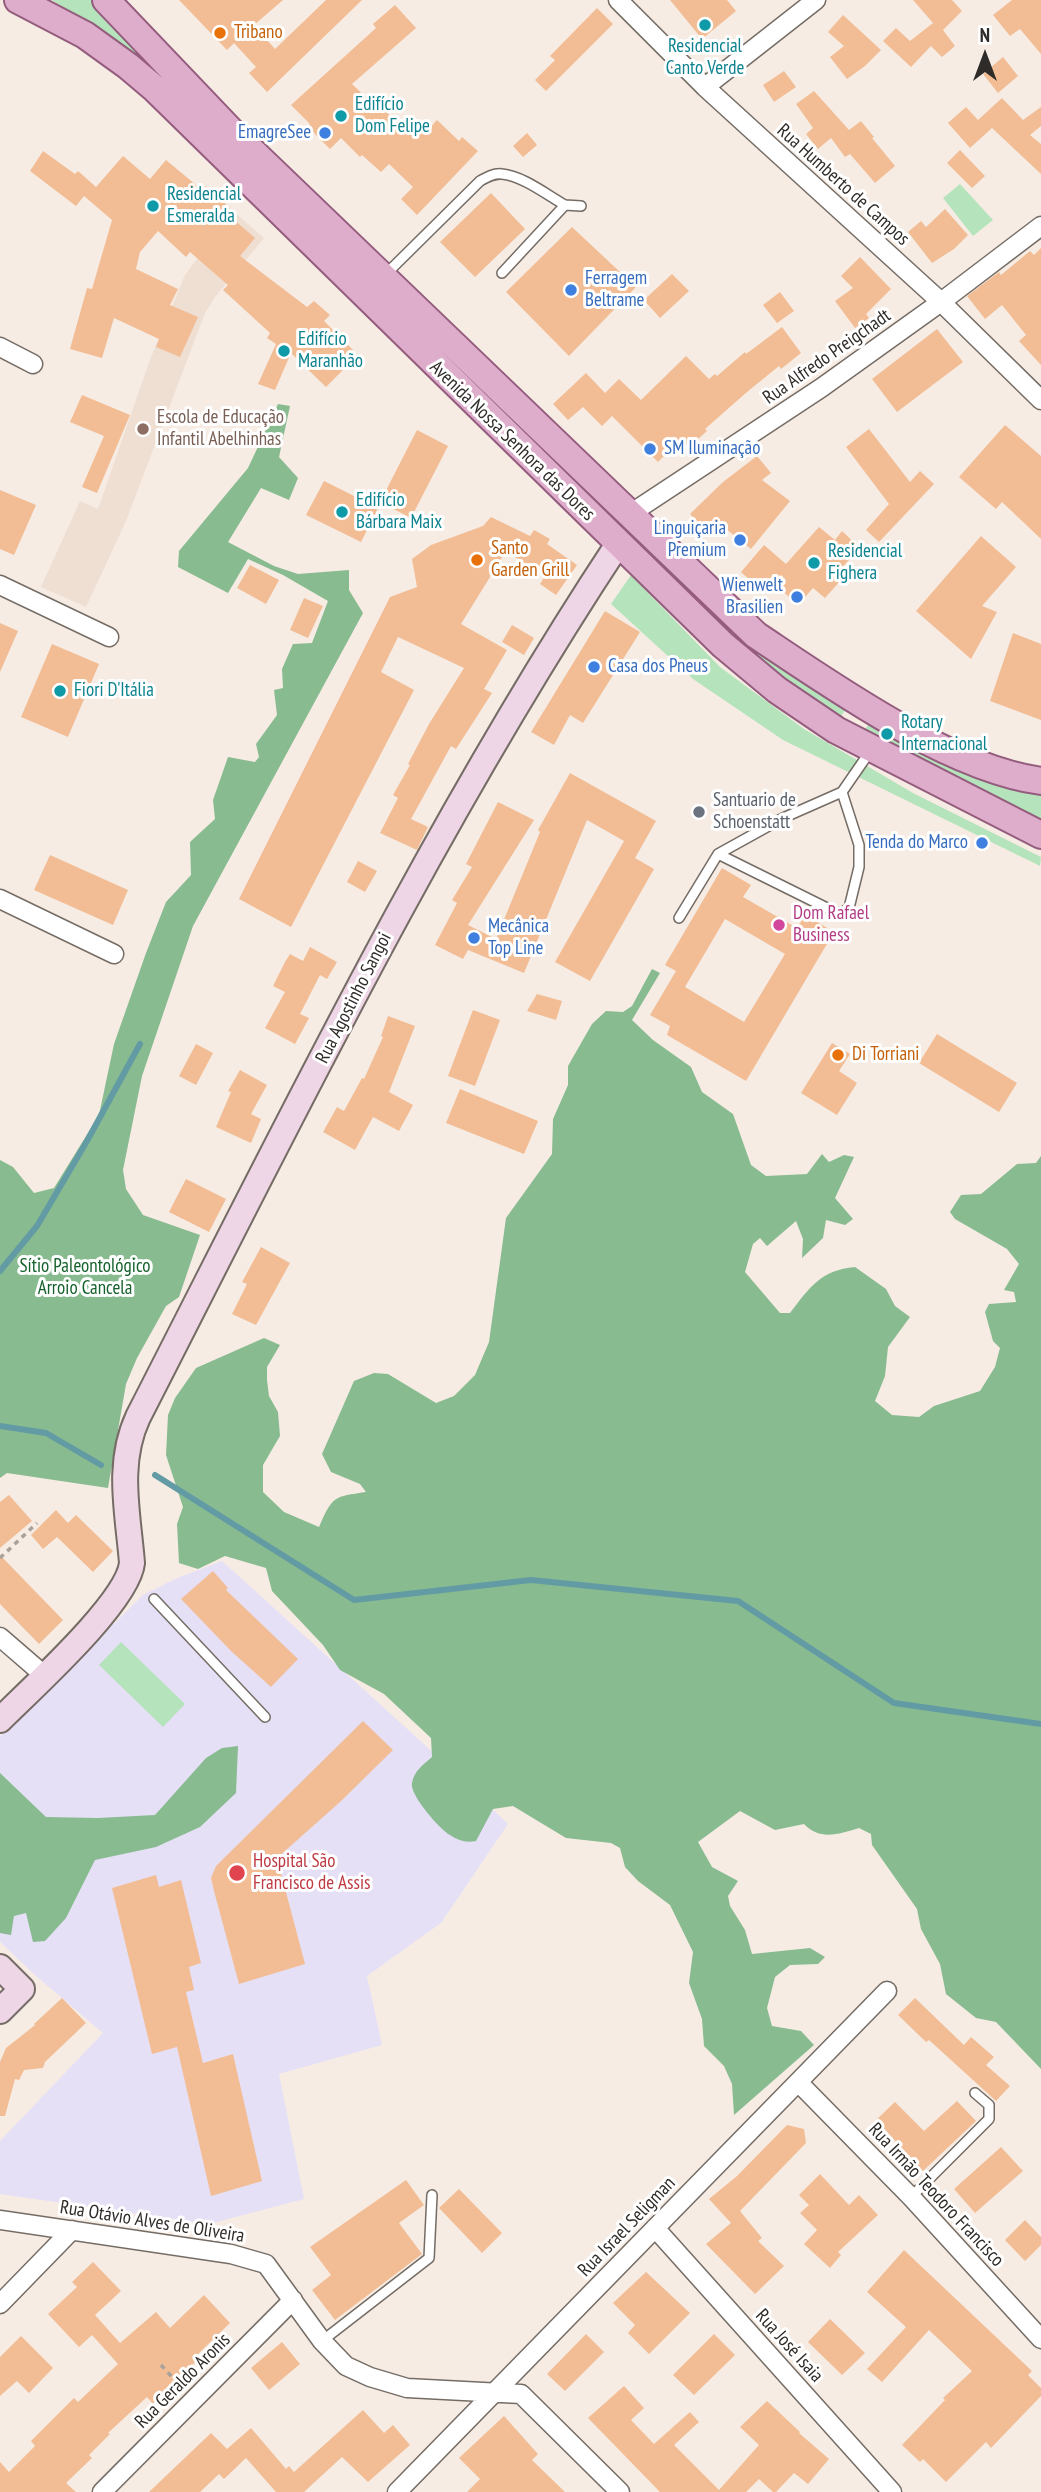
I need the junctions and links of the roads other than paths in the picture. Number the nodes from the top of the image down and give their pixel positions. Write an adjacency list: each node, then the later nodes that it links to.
1 (18, 0): 16 (main road, Avenida Nossa Senhora das Dores)
2 (107, 0): 10 (main road, Avenida Nossa Senhora das Dores)
3 (618, 0): 5 (street, Rua Humberto de Campos)
4 (816, 0): 5 (street)
5 (705, 88): 11 (street, Rua Humberto de Campos)
6 (565, 205): 7 (lane); 9 (lane); 10 (lane)
7 (581, 206)
8 (1041, 226): 11 (street, Rua Alfredo Preigchadt)
9 (502, 273)
10 (383, 277): 15 (main road, Avenida Nossa Senhora das Dores)
11 (941, 302): 14 (street, Rua Humberto de Campos); 15 (street, Rua Alfredo Preigchadt)
12 (0, 347): 13 (street)
13 (33, 363)
14 (1041, 400)
15 (630, 514): 20 (main road, Avenida Nossa Senhora das Dores)
16 (618, 544): 19 (main road, Avenida Nossa Senhora das Dores); 29 (street, Rua Agostinho Sangoi)
17 (0, 585): 18 (street)
18 (110, 637)
19 (872, 748): 21 (lane); 22 (main road, Avenida Nossa Senhora das Dores)
20 (1041, 781)
21 (842, 792): 23 (lane); 23 (lane)
22 (1041, 835)
23 (718, 854): 25 (lane)
24 (0, 899): 26 (street)
25 (679, 918)
26 (114, 954)
27 (154, 1599): 30 (lane)
28 (0, 1637): 29 (street)
29 (44, 1675): 31 (street, Rua Agostinho Sangoi)
30 (265, 1717)
31 (0, 1720)
32 (0, 1967): 34 (street)
33 (887, 1991): 35 (street, Rua Israel Seligman)
34 (0, 2011)
35 (798, 2082): 38 (street, Rua Irmão Teodoro Francisco); 40 (street, Rua Israel Seligman)
36 (975, 2093): 38 (lane)
37 (432, 2195): 45 (lane)
38 (911, 2197): 44 (street, Rua Irmão Teodoro Francisco)
39 (0, 2220): 41 (street, Rua Otávio Alves de Oliveira)
40 (655, 2228): 46 (street, Rua Israel Seligman); 50 (street, Rua José Isaia)
41 (72, 2230): 42 (street, Rua Otávio Alves de Oliveira); 43 (street)
42 (293, 2300): 45 (street, Rua Otávio Alves de Oliveira); 47 (street, Rua Geraldo Aronis)
43 (0, 2304)
44 (1041, 2339)
45 (321, 2341): 46 (street, Rua Otávio Alves de Oliveira)
46 (496, 2391): 48 (street, Rua Israel Seligman); 49 (street, Rua Otávio Alves de Oliveira)
47 (102, 2492)
48 (397, 2492)
49 (620, 2492)
50 (892, 2492)

